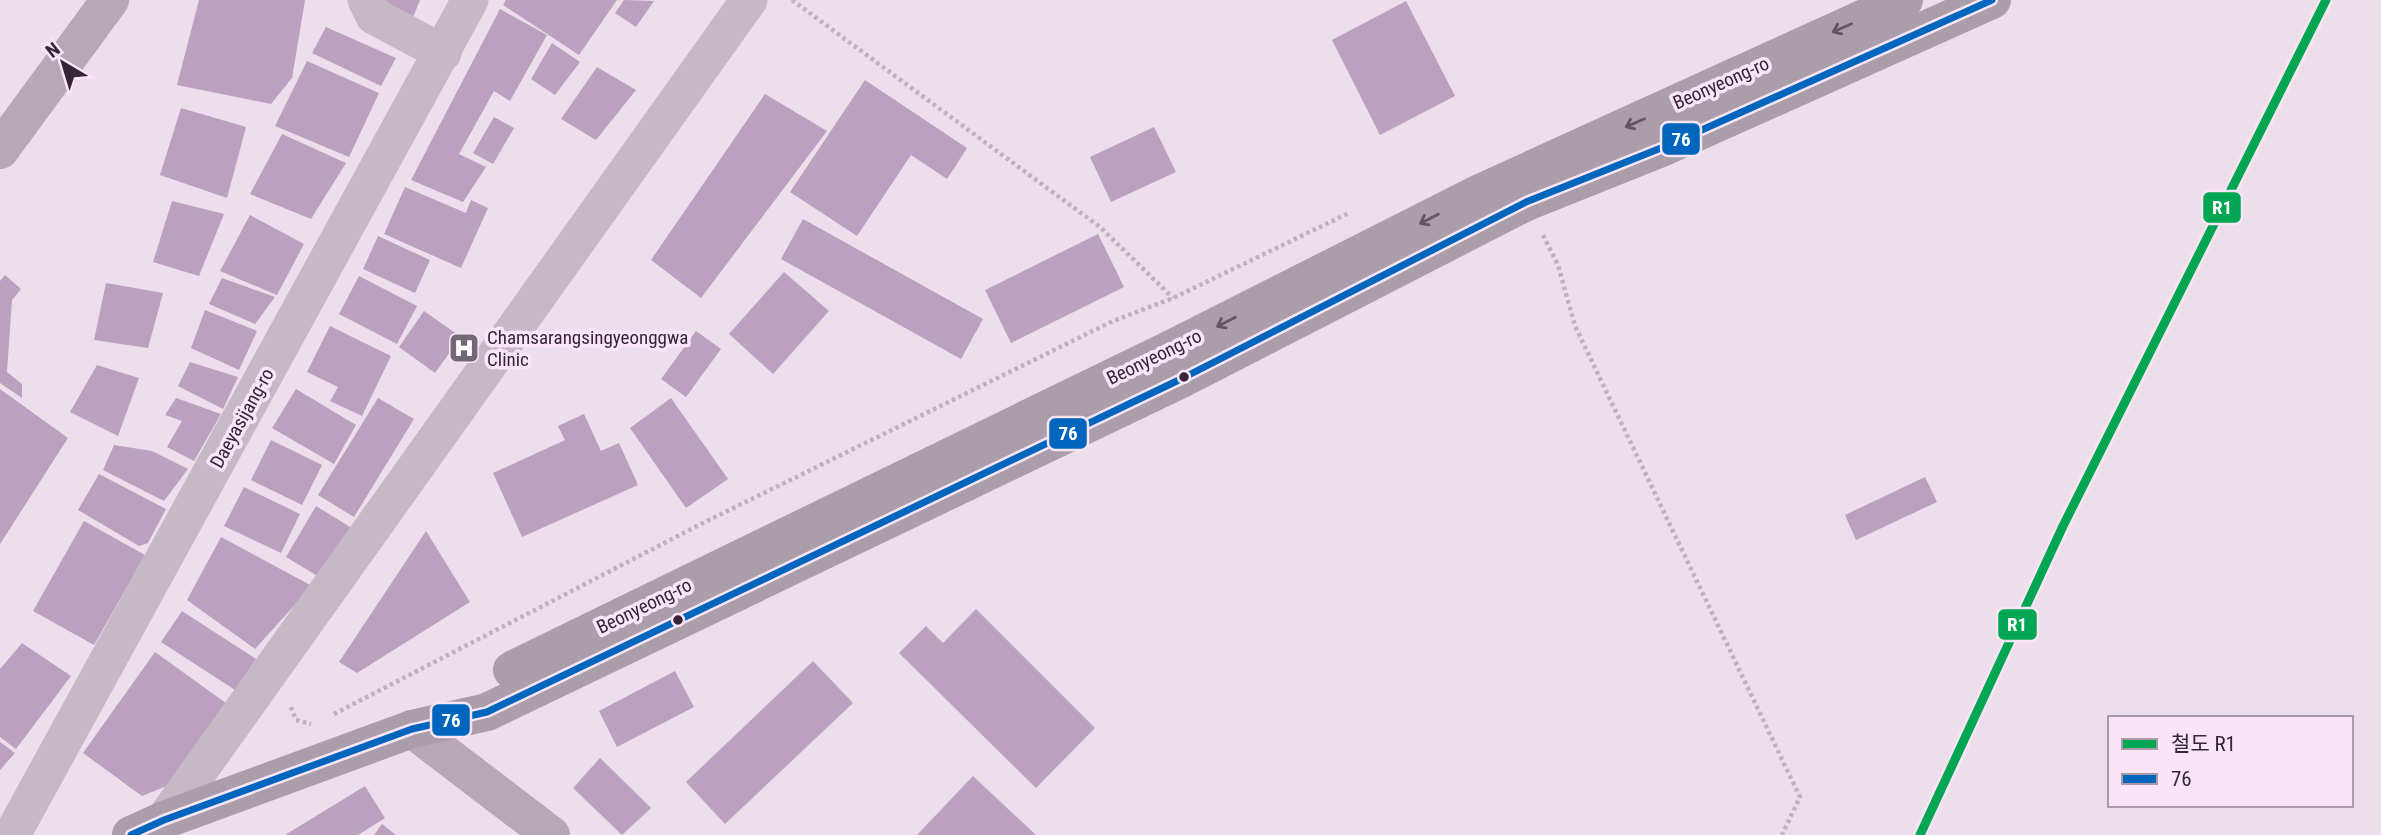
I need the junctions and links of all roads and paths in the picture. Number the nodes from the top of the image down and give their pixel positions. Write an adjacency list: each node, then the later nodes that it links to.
1 (110, 0): 9 (main road)
2 (366, 0): 8 (street)
3 (470, 0): 8 (street, Daeyasijang-ro)
4 (749, 0): 17 (street)
5 (792, 0): 12 (path)
6 (1904, 0): 16 (main road, Beonyeong-ro, one-way to 16)
7 (1992, 0): 10 (main road, Beonyeong-ro)
8 (443, 52): 18 (street, Daeyasijang-ro)
9 (0, 150)
10 (1526, 202): 16 (main road, Beonyeong-ro); 20 (path)
11 (1354, 211): 12 (path)
12 (1173, 299): 14 (path)
13 (290, 705): 15 (path)
14 (325, 719)
15 (313, 725)
16 (412, 729): 17 (main road, Beonyeong-ro); 19 (main road)
17 (147, 827)
18 (12, 835)
19 (551, 835)
20 (1782, 835)

